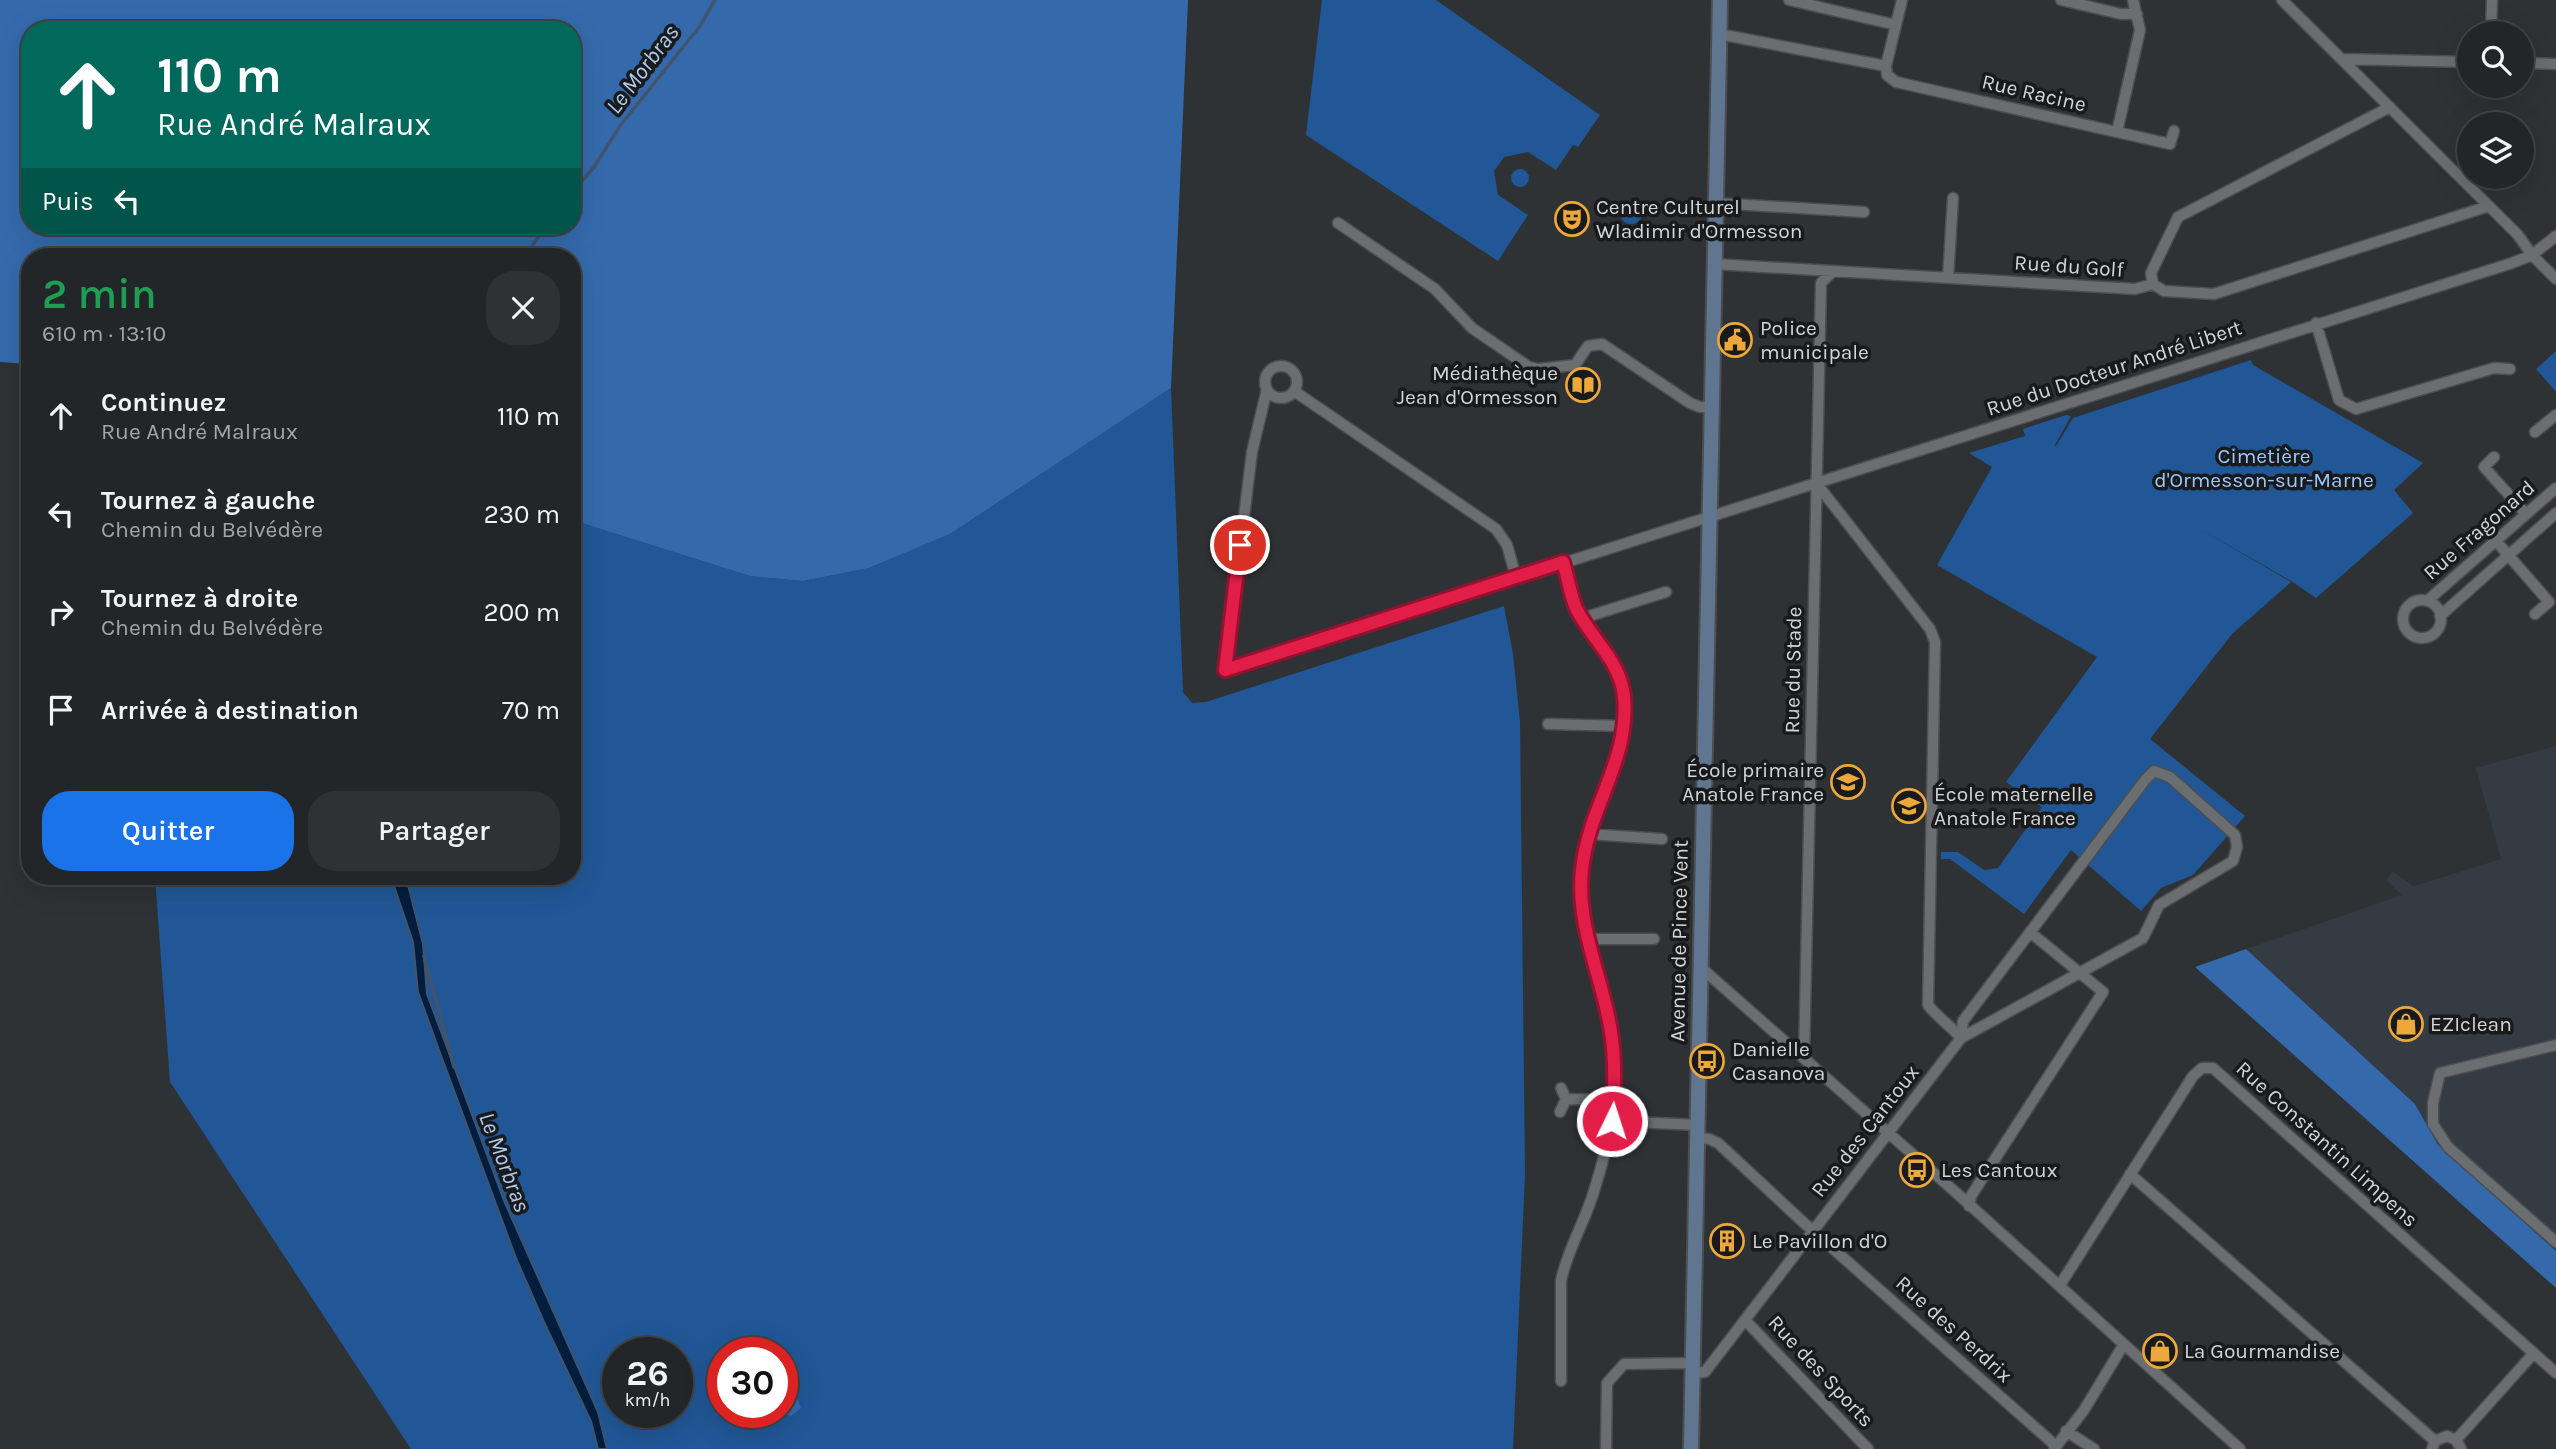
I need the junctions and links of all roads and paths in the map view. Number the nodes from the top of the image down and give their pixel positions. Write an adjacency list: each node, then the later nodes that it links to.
1 (1720, 0): 11 (main road, Avenue de Pince Vent)
2 (1789, 0): 10 (street)
3 (1902, 0): 10 (street)
4 (2061, 0): 8 (street)
5 (2133, 0): 8 (street)
6 (2282, 0): 12 (street)
7 (2491, 0): 9 (street)
8 (2137, 14): 19 (street)
9 (2491, 21)
10 (1896, 25): 16 (street)
11 (1719, 34): 16 (street, Rue Racine); 21 (main road, Avenue de Pince Vent)
12 (2342, 59): 13 (street); 17 (street)
13 (2457, 62)
14 (2534, 63): 15 (street)
15 (2556, 64)
16 (1886, 66): 19 (street, Rue Racine)
17 (2390, 107): 22 (street); 33 (street)
18 (2174, 131): 19 (street, Rue Racine)
19 (2117, 132)
20 (1954, 198): 30 (street)
21 (1715, 203): 23 (street); 27 (main road, Avenue de Pince Vent)
22 (2489, 206): 26 (street); 33 (street, Rue du Golf)
23 (1864, 212)
24 (1338, 223): 38 (street)
25 (2556, 236): 26 (street)
26 (2532, 255): 31 (street); 34 (street, Rue du Docteur André Libert)
27 (1714, 264): 28 (street, Rue du Golf); 38 (main road, Avenue de Pince Vent)
28 (1810, 269): 29 (street, Rue du Golf); 32 (street)
29 (1833, 271): 30 (street, Rue du Golf); 32 (street)
30 (1948, 278): 33 (street, Rue du Golf)
31 (2556, 279)
32 (1821, 283): 42 (street, Rue du Stade)
33 (2153, 284)
34 (2316, 323): 35 (street); 42 (street, Rue du Docteur André Libert)
35 (2510, 369)
36 (1267, 389): 37 (street); 37 (street); 50 (street, Rue du Docteur André Libert)
37 (1294, 391): 50 (street)
38 (1711, 407): 46 (main road, Avenue de Pince Vent)
39 (2555, 417): 40 (street)
40 (2535, 432)
41 (2494, 457): 45 (street)
42 (1816, 484): 46 (street, Rue du Docteur André Libert); 65 (street); 67 (street, Rue du Stade)
43 (2556, 488): 45 (street, Rue Fragonard)
44 (2556, 513): 48 (street, Rue Fragonard)
45 (2526, 514): 47 (street, Rue Fragonard)
46 (1708, 517): 49 (street, Rue du Docteur André Libert); 63 (main road, Avenue de Pince Vent)
47 (2496, 541): 48 (street); 52 (street, Rue Fragonard)
48 (2508, 555): 53 (street); 54 (street, Rue Fragonard)
49 (1563, 562): 50 (street, Rue du Docteur André Libert); 55 (street)
50 (1516, 577)
51 (1666, 592): 55 (street)
52 (2427, 601): 54 (street, Rue Fragonard); 54 (street, Rue Fragonard)
53 (2535, 614)
54 (2440, 616)
55 (1583, 618): 57 (street)
56 (1548, 724): 57 (street)
57 (1624, 726): 58 (street)
58 (1589, 834): 59 (street); 61 (street)
59 (1661, 839)
60 (2030, 932): 64 (street); 64 (street); 65 (street)
61 (1588, 939): 62 (street); 70 (street)
62 (1654, 939)
63 (1700, 971): 67 (street); 73 (main road, Avenue de Pince Vent)
64 (2079, 973): 65 (street); 76 (street)
65 (1961, 1038): 74 (street, Rue des Cantoux)
66 (2556, 1045): 78 (street)
67 (1804, 1058): 74 (street)
68 (1561, 1088): 69 (street)
69 (1566, 1099): 70 (street); 71 (street)
70 (1614, 1100): 72 (street)
71 (1560, 1112)
72 (1612, 1121): 73 (street); 85 (street)
73 (1698, 1131): 77 (street, Rue des Perdrix); 83 (main road, Avenue de Pince Vent)
74 (1888, 1132): 76 (street); 77 (street, Rue des Cantoux)
75 (2130, 1174): 79 (street, Rue Constantin Limpens); 82 (street, Rue Constantin Limpens); 88 (street)
76 (1969, 1206): 79 (street)
77 (1813, 1230): 80 (street, Rue des Cantoux); 89 (street, Rue des Perdrix)
78 (2556, 1242)
79 (2060, 1285): 81 (street)
80 (1745, 1320): 83 (street, Rue des Cantoux); 92 (street, Rue des Sports)
81 (2124, 1344): 86 (street); 94 (street)
82 (2534, 1353): 84 (street, Rue Constantin Limpens); 87 (street)
83 (1693, 1368): 90 (street); 91 (main road, Avenue de Pince Vent)
84 (2556, 1373)
85 (1561, 1381)
86 (2066, 1431): 89 (street); 93 (street)
87 (2458, 1444): 88 (street)
88 (2434, 1445)
89 (2055, 1447)
90 (1606, 1449)
91 (1691, 1449)
92 (1868, 1449)
93 (2094, 1449)
94 (2240, 1449)

